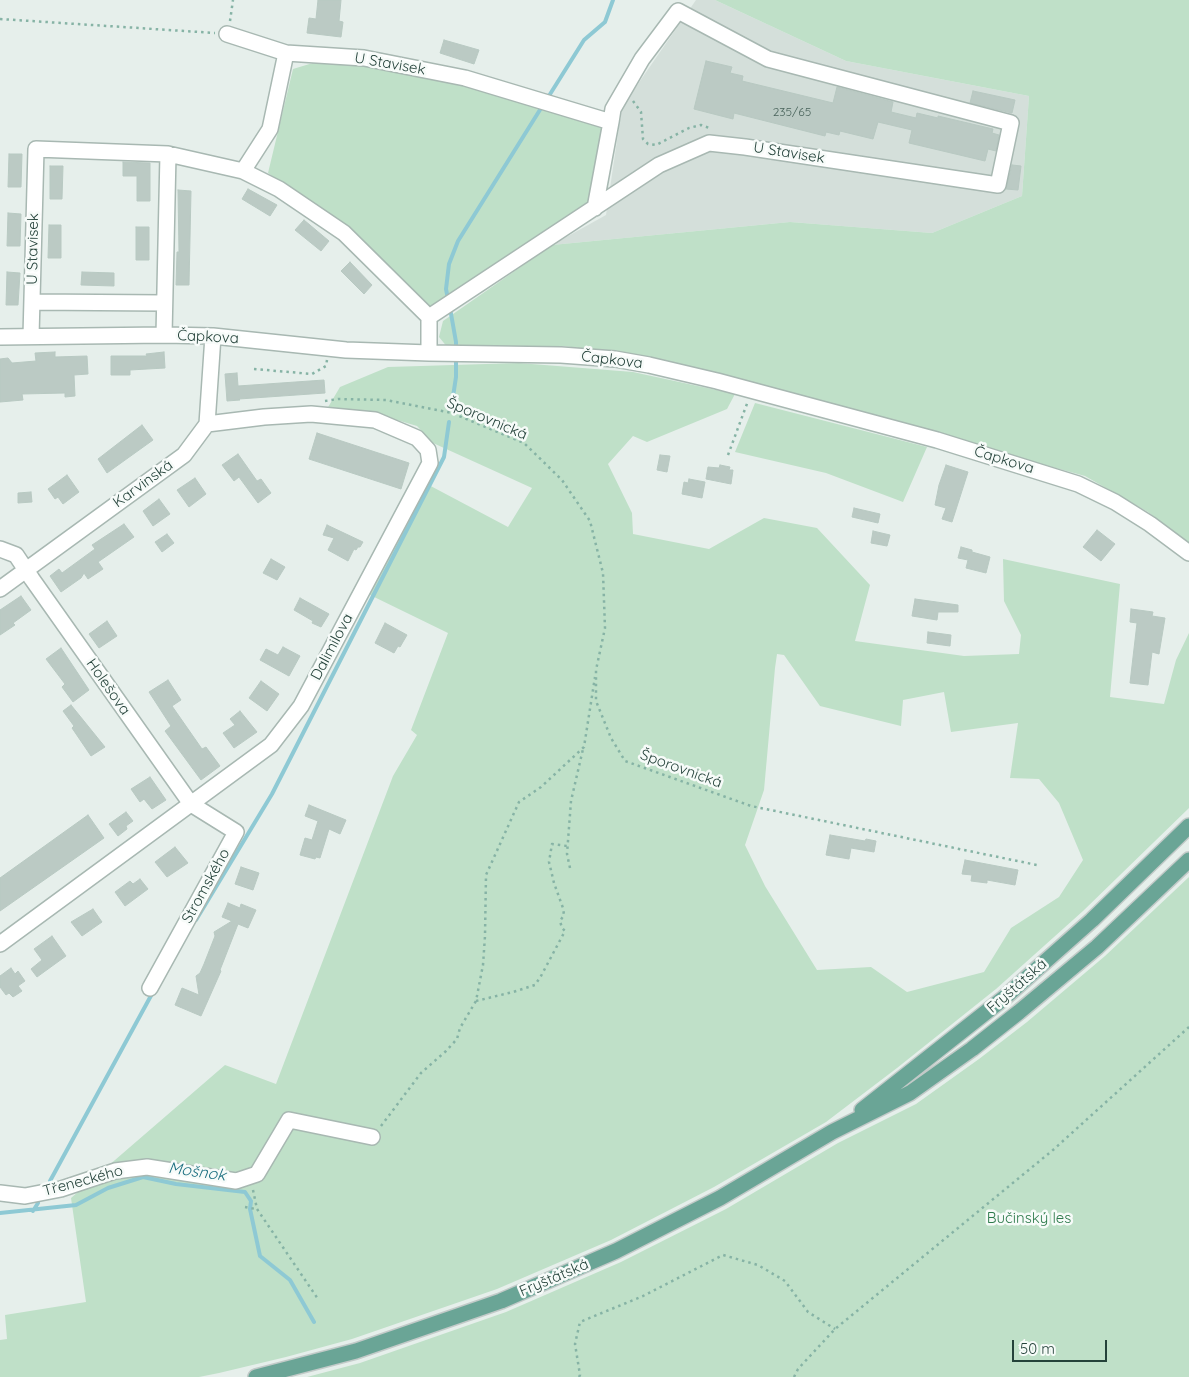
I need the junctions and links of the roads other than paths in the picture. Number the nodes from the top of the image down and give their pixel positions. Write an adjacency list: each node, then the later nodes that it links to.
1 (682, 6): 4 (street); 7 (street, U Stavisek)
2 (227, 34): 3 (street, U Stavisek)
3 (286, 53): 4 (street, U Stavisek); 6 (street)
4 (611, 122): 7 (street)
5 (168, 154): 6 (street, U Stavisek); 8 (street, U Stavisek); 9 (street)
6 (243, 171): 10 (street, U Stavisek)
7 (595, 208): 10 (street, U Stavisek)
8 (32, 302): 9 (street, U Stavisek); 12 (street, U Stavisek)
9 (164, 303): 11 (street)
10 (429, 317): 15 (street)
11 (164, 335): 12 (street, Čapkova); 13 (street, Čapkova)
12 (31, 336): 14 (street, Čapkova)
13 (213, 336): 15 (street, Čapkova); 16 (street)
14 (0, 337)
15 (429, 353): 18 (street, Čapkova)
16 (207, 424): 19 (street, Karvinská); 21 (street, Dalimilova)
17 (0, 549): 19 (street, Holešova)
18 (1189, 553)
19 (25, 570): 20 (street, Karvinská); 21 (street, Holešova)
20 (0, 589)
21 (191, 804): 24 (street, Dalimilova); 25 (street, Stromského)
22 (1189, 826): 26 (main road, Fryštátská)
23 (1189, 860): 26 (main road, Fryštátská)
24 (0, 944)
25 (150, 988)
26 (832, 1132): 29 (main road, Fryštátská)
27 (372, 1137): 28 (street, Třeneckého)
28 (0, 1193)
29 (256, 1377)

